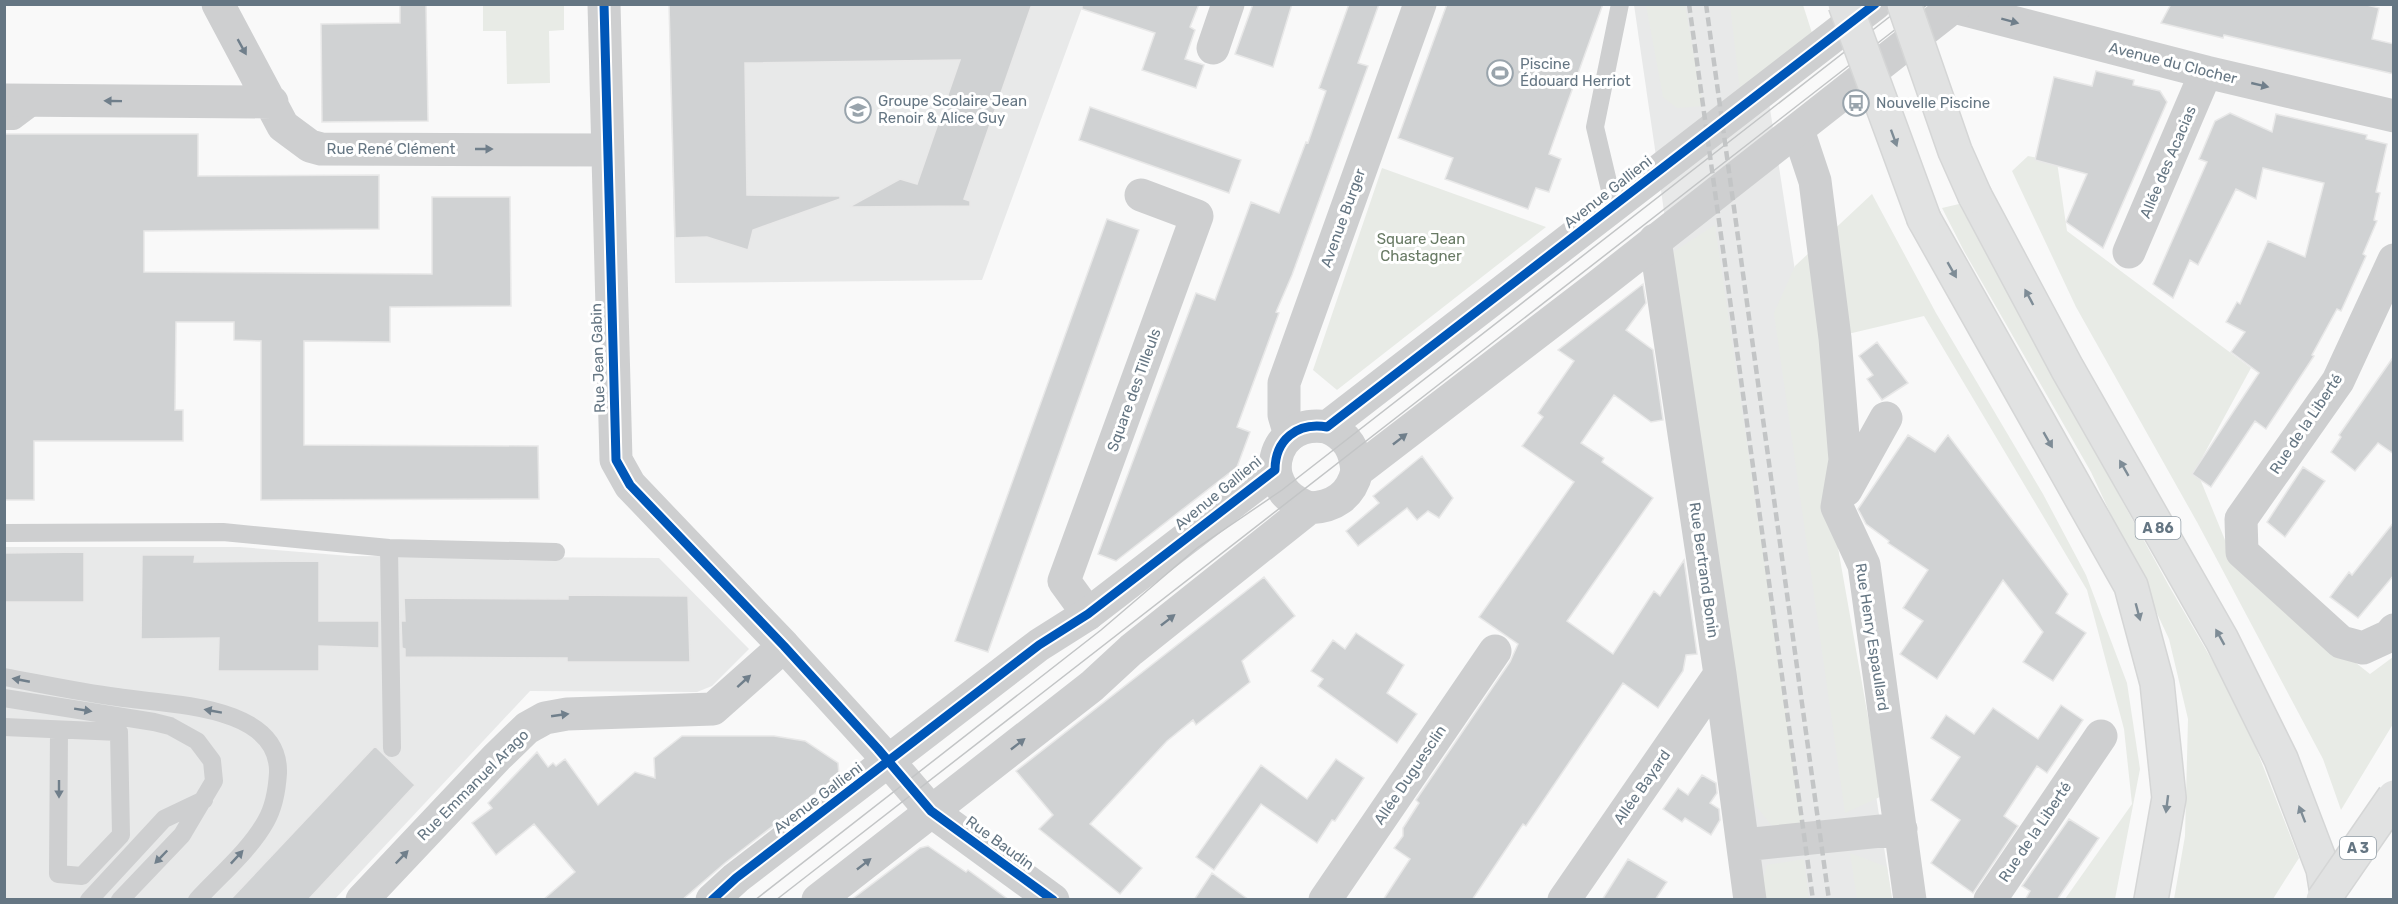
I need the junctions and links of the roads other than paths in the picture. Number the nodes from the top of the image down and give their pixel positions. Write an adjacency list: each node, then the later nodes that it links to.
1 (218, 4): 14 (street, Rue René Clément, one-way to 14)
2 (604, 4): 18 (street, Rue Jean Gabin)
3 (1228, 4): 10 (street)
4 (1420, 4): 26 (street, Avenue Burger)
5 (1620, 4): 20 (lane)
6 (1845, 4): 63 (highway, one-way to 63, bridge)
7 (1875, 4): 20 (street, Avenue Gallieni)
8 (1904, 4): 65 (highway, A 86, one-way to 8, bridge)
9 (1955, 6): 11 (street, Avenue du Clocher, one-way to 11); 17 (street)
10 (1213, 48)
11 (2206, 72): 15 (street, Avenue du Clocher, one-way to 15); 22 (street, Allée des Acacias)
12 (4, 100): 13 (street)
13 (41, 100): 14 (street, one-way to 13); 16 (lane)
14 (272, 102): 18 (street, Rue René Clément, one-way to 18)
15 (2394, 116)
16 (4, 121)
17 (1798, 130): 21 (street); 29 (street)
18 (607, 150): 36 (street, Rue Jean Gabin)
19 (1141, 195): 34 (street, Square des Tilleuls)
20 (1614, 207): 25 (street, Avenue Gallieni)
21 (1655, 240): 28 (street, one-way to 21); 38 (street, Rue Bertrand Bonin)
22 (2129, 252)
23 (2394, 260): 35 (street, Rue de la Liberté)
24 (1887, 418): 29 (street)
25 (1328, 427): 26 (street); 28 (street)
26 (1290, 435): 27 (street, Avenue Gallieni)
27 (1275, 470): 30 (street); 34 (street, Avenue Gallieni)
28 (1357, 471): 30 (street)
29 (1837, 507): 49 (street, Rue Henry Espaullard)
30 (1310, 508): 48 (street, one-way to 30)
31 (4, 533): 32 (lane)
32 (389, 548): 33 (lane); 44 (lane)
33 (556, 552)
34 (1088, 614): 45 (street, Avenue Gallieni)
35 (2394, 630)
36 (784, 646): 45 (street); 54 (street, Rue Emmanuel Arago, one-way to 36)
37 (1495, 651): 58 (street, Allée Duguesclin)
38 (1720, 674): 50 (street, Rue Bertrand Bonin); 59 (street, Allée Bayard)
39 (4, 677): 53 (lane, one-way to 39)
40 (4, 698): 47 (lane, one-way to 47)
41 (4, 727): 42 (lane)
42 (59, 731): 42 (lane, one-way to 42)
43 (2101, 736): 62 (street, Rue de la Liberté)
44 (392, 748)
45 (889, 762): 48 (street, Rue Baudin); 55 (street, Avenue Gallieni)
46 (2394, 797): 64 (highway, A 3, bridge)
47 (204, 800): 51 (lane); 52 (lane, one-way to 52)
48 (931, 811): 56 (street, one-way to 48); 57 (street, Rue Baudin)
49 (1901, 829): 50 (street); 61 (street, Rue Henry Espaullard)
50 (1743, 845): 60 (street, Rue Bertrand Bonin)
51 (89, 900)
52 (120, 900)
53 (197, 900)
54 (362, 900)
55 (712, 900)
56 (818, 900)
57 (1053, 900)
58 (1324, 900)
59 (1564, 900)
60 (1750, 900)
61 (1910, 900)
62 (1990, 900)
63 (2151, 900)
64 (2323, 900)
65 (2328, 900)

